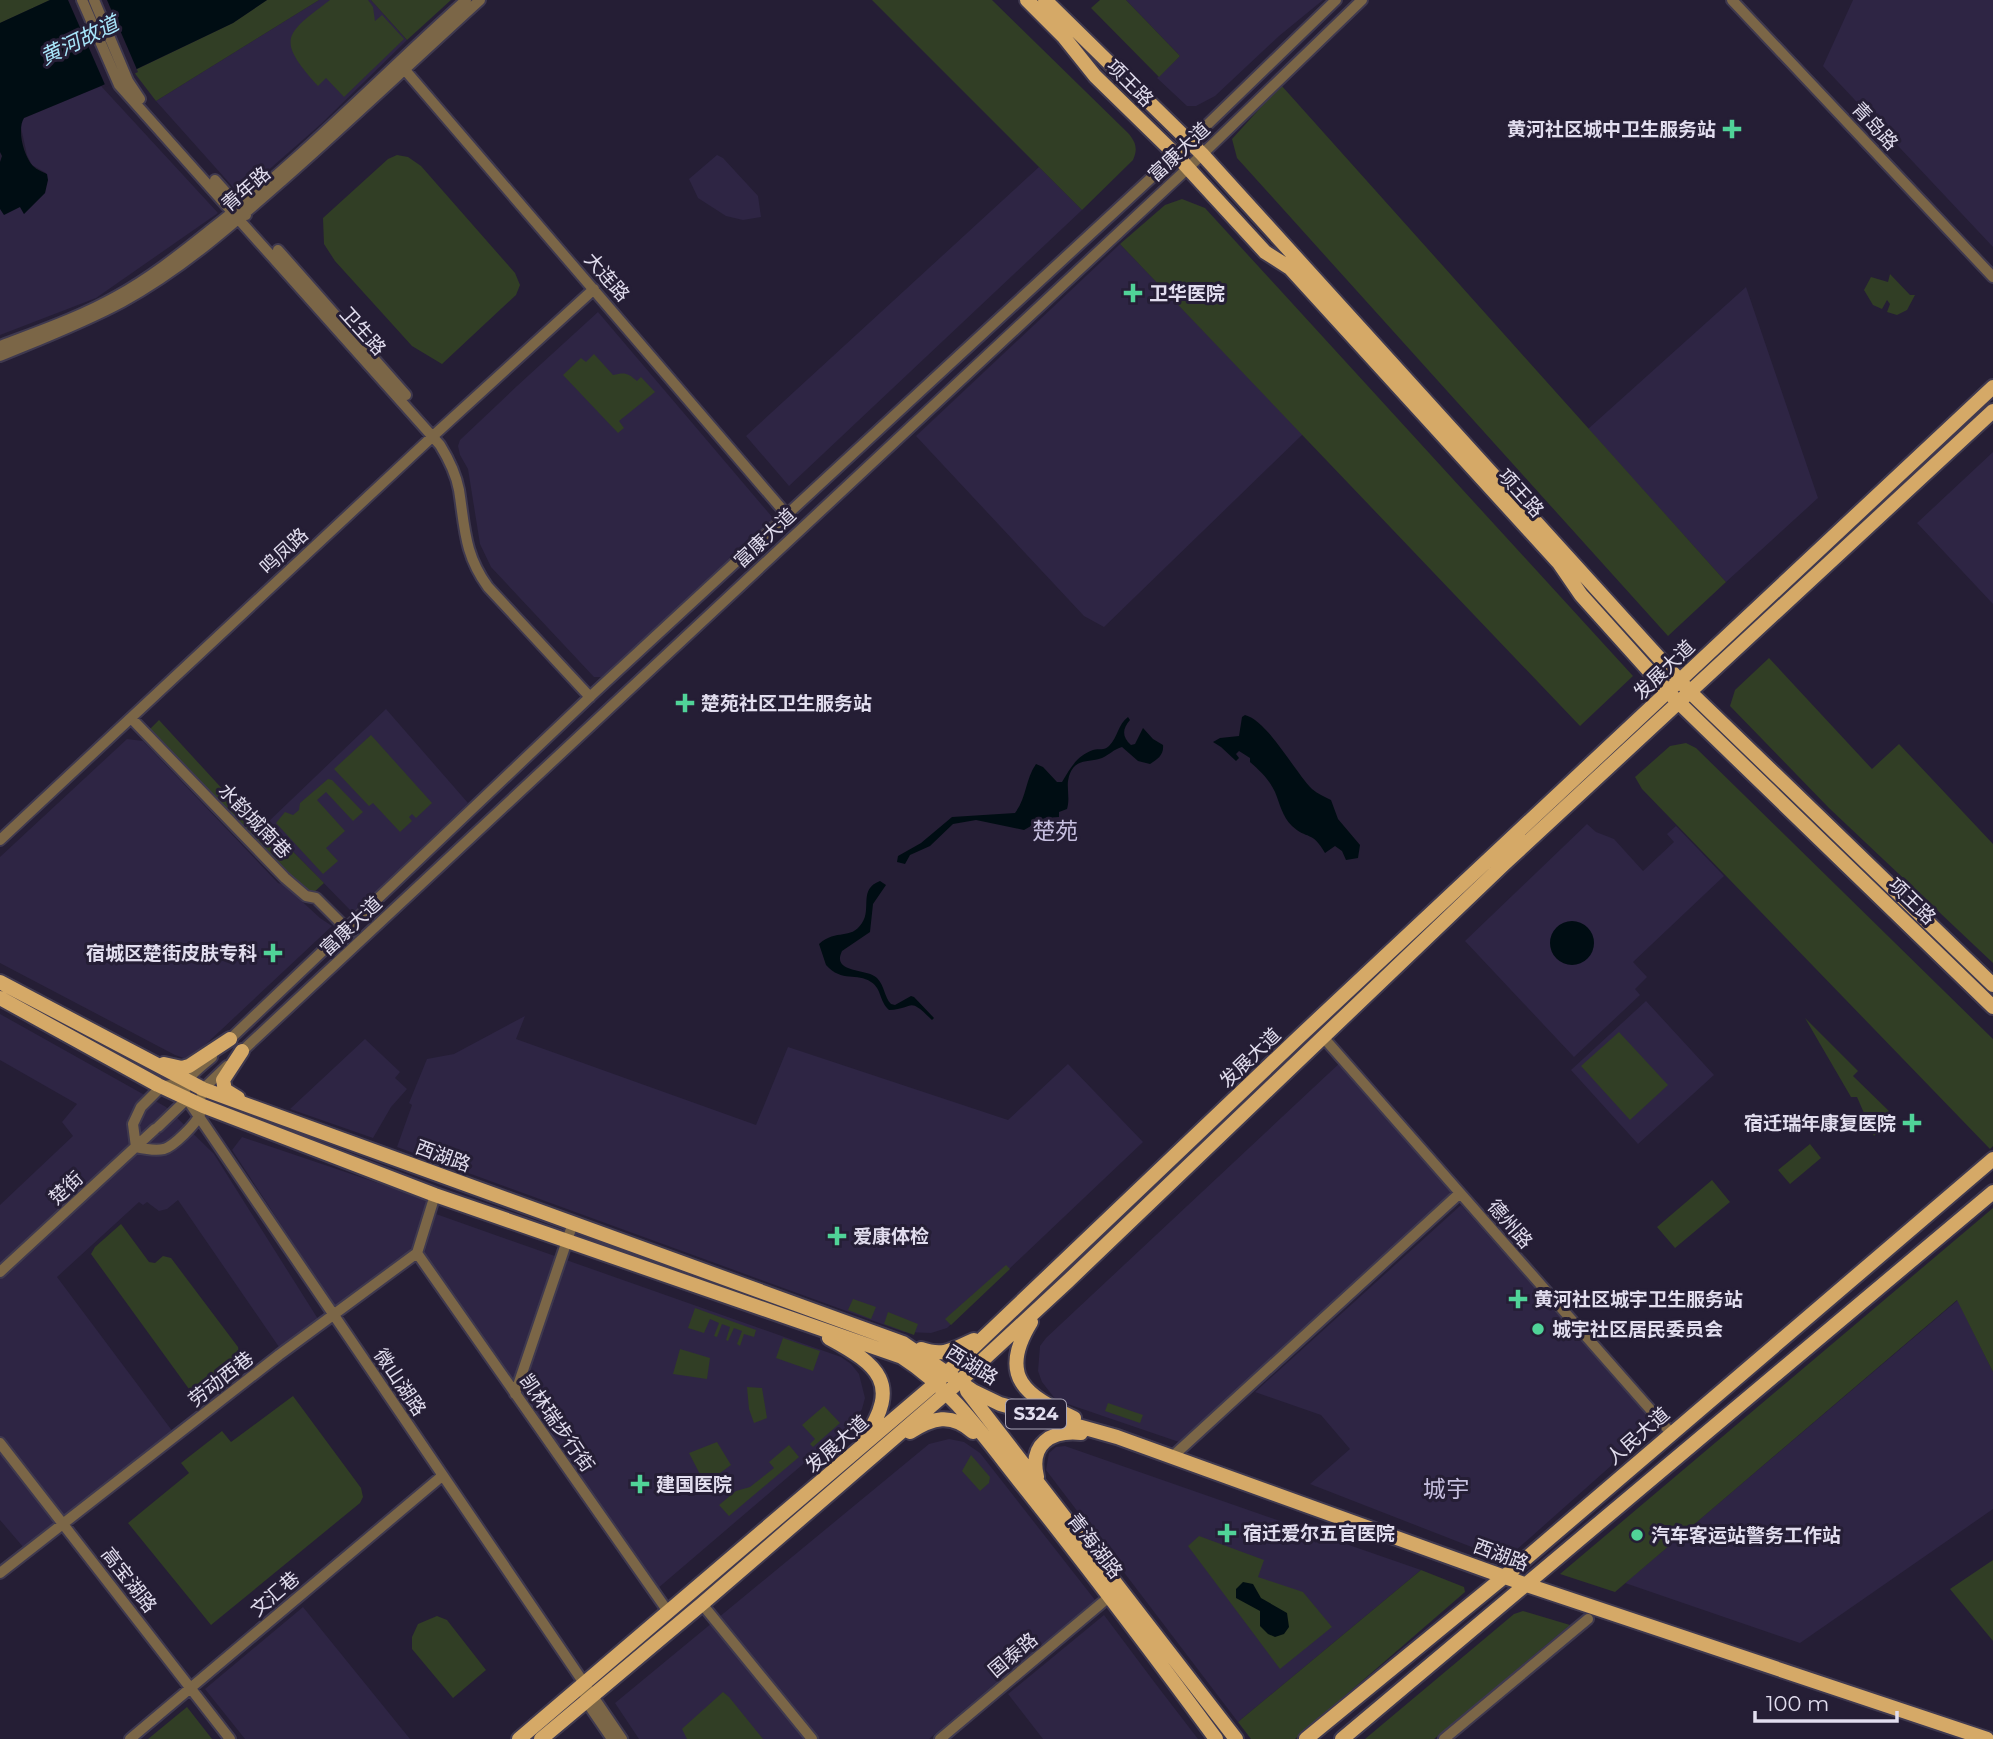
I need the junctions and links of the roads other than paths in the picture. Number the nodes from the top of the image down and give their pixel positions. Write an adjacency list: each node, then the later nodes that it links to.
1 (82, 0): 11 (street, 卫生路)
2 (94, 0): 11 (street, 卫生路)
3 (466, 0): 10 (street, 青年路)
4 (480, 0): 10 (street, 青年路)
5 (1027, 0): 13 (main road, 项王路)
6 (1045, 0): 12 (main road, 项王路)
7 (1336, 0): 12 (street, 富康大道)
8 (1362, 0): 14 (street, 富康大道)
9 (1732, 0): 17 (street, 青岛路)
10 (402, 66): 16 (street, 青年路); 18 (street, 大连路)
11 (123, 83): 16 (street, 卫生路)
12 (1190, 141): 13 (street, 富康大道); 14 (main road, 项王路)
13 (1176, 155): 15 (main road, 项王路); 24 (street, 富康大道)
14 (1202, 155): 15 (street, 富康大道); 25 (main road, 项王路)
15 (1188, 168): 27 (main road, 项王路); 31 (street, 富康大道)
16 (239, 213): 19 (street, 青年路); 20 (street, 青年路); 23 (street, 卫生路)
17 (1993, 277)
18 (594, 289): 23 (street, 鸣凤路); 24 (street, 大连路)
19 (0, 346)
20 (0, 356)
21 (1993, 387): 25 (main road, 发展大道)
22 (1993, 411): 25 (main road, 发展大道)
23 (436, 434): 26 (street, 卫生路); 28 (street, 鸣凤路)
24 (787, 515): 26 (street, 富康大道)
25 (1685, 686): 27 (main road, 发展大道); 33 (main road, 项王路)
26 (592, 695): 30 (street, 富康大道)
27 (1674, 697): 35 (main road, 项王路); 36 (main road, 发展大道); 58 (main road, 发展大道)
28 (131, 718): 29 (street, 鸣凤路); 30 (street, 水韵城南巷)
29 (0, 840)
30 (347, 929): 31 (street, 水韵城南巷); 37 (street, 富康大道)
31 (360, 941): 38 (street, 富康大道)
32 (0, 982): 39 (main road, 西湖路)
33 (1993, 985)
34 (0, 998): 41 (main road, 西湖路)
35 (1993, 1007)
36 (1323, 1038): 49 (street, 德州路); 55 (main road, 发展大道)
37 (230, 1039): 39 (main road); 40 (street, 富康大道)
38 (242, 1051): 42 (street, 富康大道); 45 (main road)
39 (132, 1053): 40 (main road, 西湖路)
40 (186, 1082): 41 (street); 42 (main road, 西湖路); 43 (street)
41 (161, 1087): 43 (main road, 西湖路); 46 (street)
42 (203, 1089): 44 (street); 45 (main road, 西湖路)
43 (187, 1099): 44 (main road, 西湖路); 46 (street, 楚街)
44 (201, 1112): 46 (street); 50 (main road, 西湖路); 56 (street, 微山湖路)
45 (271, 1114): 51 (main road, 西湖路)
46 (136, 1147): 54 (street, 楚街)
47 (1993, 1159): 63 (main road, 人民大道)
48 (1993, 1192): 73 (main road)
49 (1460, 1194): 63 (street, 德州路); 66 (street)
50 (435, 1195): 52 (main road, 西湖路); 53 (street)
51 (573, 1223): 52 (street); 59 (main road, 西湖路)
52 (567, 1241): 57 (main road, 西湖路); 62 (street)
53 (417, 1253): 56 (street, 劳动西巷); 62 (street, 凯林瑞步行街)
54 (0, 1272)
55 (1067, 1282): 61 (main road, 发展大道); 64 (main road)
56 (333, 1315): 69 (street, 微山湖路); 71 (street, 劳动西巷)
57 (794, 1319): 60 (main road, 西湖路); 67 (main road)
58 (984, 1335): 59 (main road); 60 (main road, 发展大道)
59 (903, 1343): 60 (main road, 西湖路)
60 (943, 1382): 61 (main road, 发展大道); 67 (main road, 发展大道); 68 (main road, 青海湖路)
61 (959, 1382): 64 (main road, 西湖路 / S324); 70 (main road, 青海湖路)
62 (515, 1394): 79 (street, 凯林瑞步行街)
63 (1671, 1433): 72 (main road, 人民大道)
64 (1117, 1437): 66 (main road, 西湖路 / S324); 70 (main road)
65 (0, 1443): 71 (street, 高宝湖路)
66 (1172, 1457): 75 (main road, 西湖路 / S324)
67 (856, 1462): 68 (main road); 78 (main road, 发展大道); 79 (main road, 发展大道)
68 (1010, 1469): 77 (main road, 青海湖路)
69 (442, 1476): 83 (street, 文汇巷); 84 (street, 微山湖路)
70 (1038, 1482): 94 (main road, 青海湖路)
71 (63, 1524): 74 (street, 劳动西巷); 83 (street, 高宝湖路)
72 (1561, 1529): 73 (main road); 75 (main road, 人民大道)
73 (1574, 1544): 76 (main road)
74 (0, 1573)
75 (1505, 1577): 76 (main road, 西湖路 / S324); 80 (main road, 人民大道)
76 (1527, 1585): 82 (main road); 98 (main road, 西湖路 / S324)
77 (1110, 1597): 92 (street, 国泰路); 93 (main road, 青海湖路)
78 (702, 1604): 84 (main road, 发展大道); 91 (street)
79 (669, 1613): 84 (main road, 发展大道)
80 (1458, 1614): 82 (main road); 95 (main road, 人民大道)
81 (1588, 1619): 97 (street)
82 (1471, 1631): 96 (main road)
83 (191, 1688): 85 (street, 文汇巷); 86 (street, 高宝湖路)
84 (587, 1694): 87 (main road, 发展大道); 88 (main road, 发展大道); 89 (street, 微山湖路); 90 (street, 微山湖路)
85 (130, 1739)
86 (230, 1739)
87 (519, 1739)
88 (541, 1739)
89 (612, 1739)
90 (622, 1739)
91 (812, 1739)
92 (940, 1739)
93 (1216, 1739)
94 (1236, 1739)
95 (1306, 1739)
96 (1342, 1739)
97 (1444, 1739)
98 (1987, 1739)

